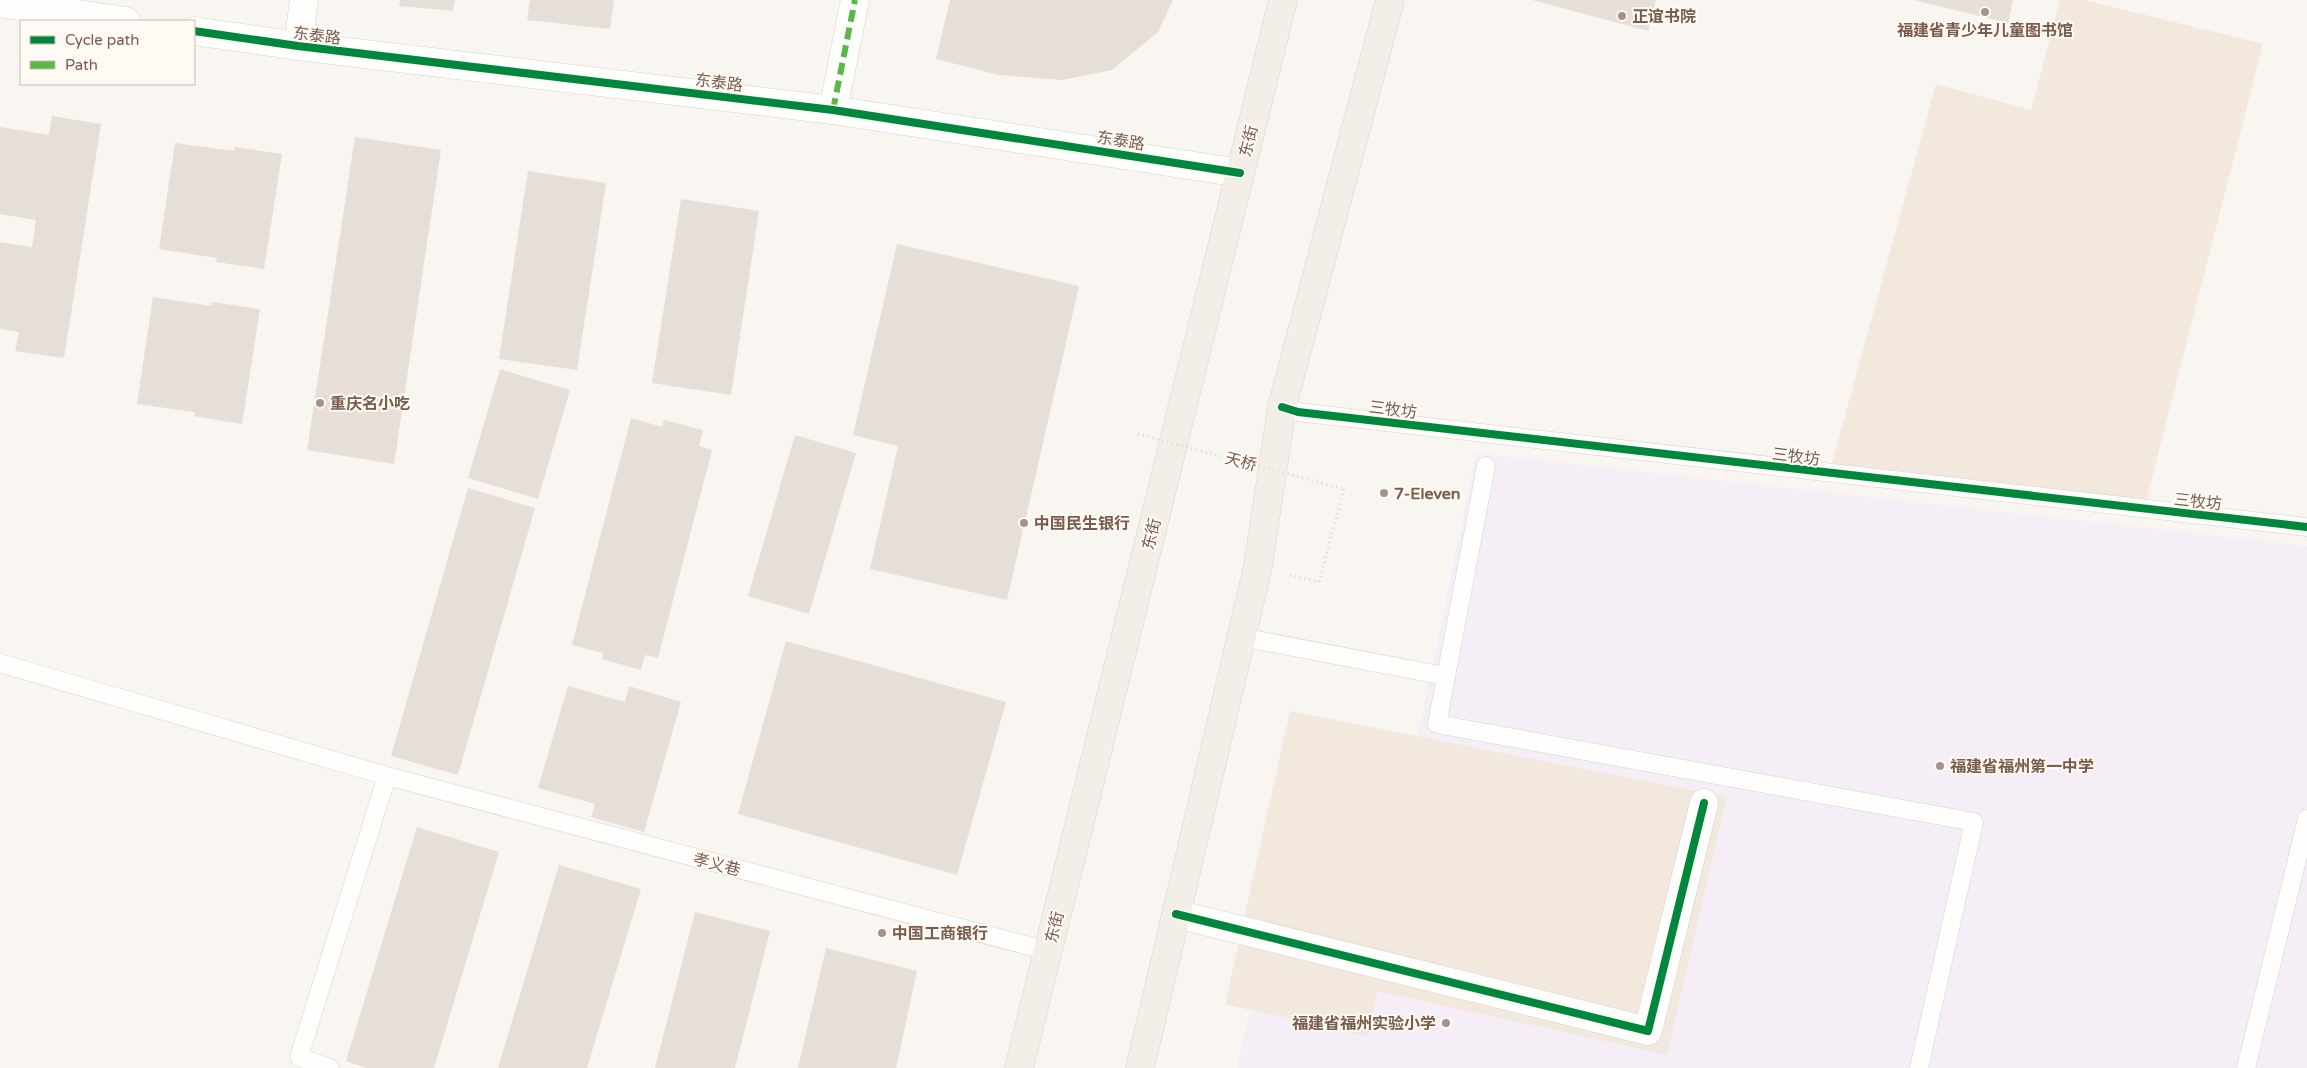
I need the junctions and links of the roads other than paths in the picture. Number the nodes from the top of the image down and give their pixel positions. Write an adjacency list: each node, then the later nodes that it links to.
1 (304, 0): 8 (street)
2 (855, 0): 9 (street)
3 (1283, 0): 10 (main road, 东街)
4 (1390, 0): 11 (main road)
5 (0, 3): 6 (street)
6 (119, 20)
7 (195, 31): 8 (street, 东泰路)
8 (298, 46): 9 (street, 东泰路)
9 (833, 110): 10 (street, 东泰路)
10 (1240, 172): 21 (main road, 东街)
11 (1282, 407): 13 (lane, 三牧坊); 14 (main road)
12 (1486, 466): 16 (lane)
13 (2307, 527)
14 (1241, 638): 16 (lane); 20 (main road)
15 (0, 663): 17 (lane, 孝义巷)
16 (1445, 676): 25 (lane)
17 (387, 776): 21 (lane, 孝义巷); 22 (lane)
18 (1704, 803): 20 (street)
19 (2307, 819): 26 (lane)
20 (1176, 914): 24 (main road)
21 (1048, 952): 23 (main road, 东街)
22 (330, 1068)
23 (1019, 1068)
24 (1140, 1068)
25 (1919, 1068)
26 (2246, 1068)

